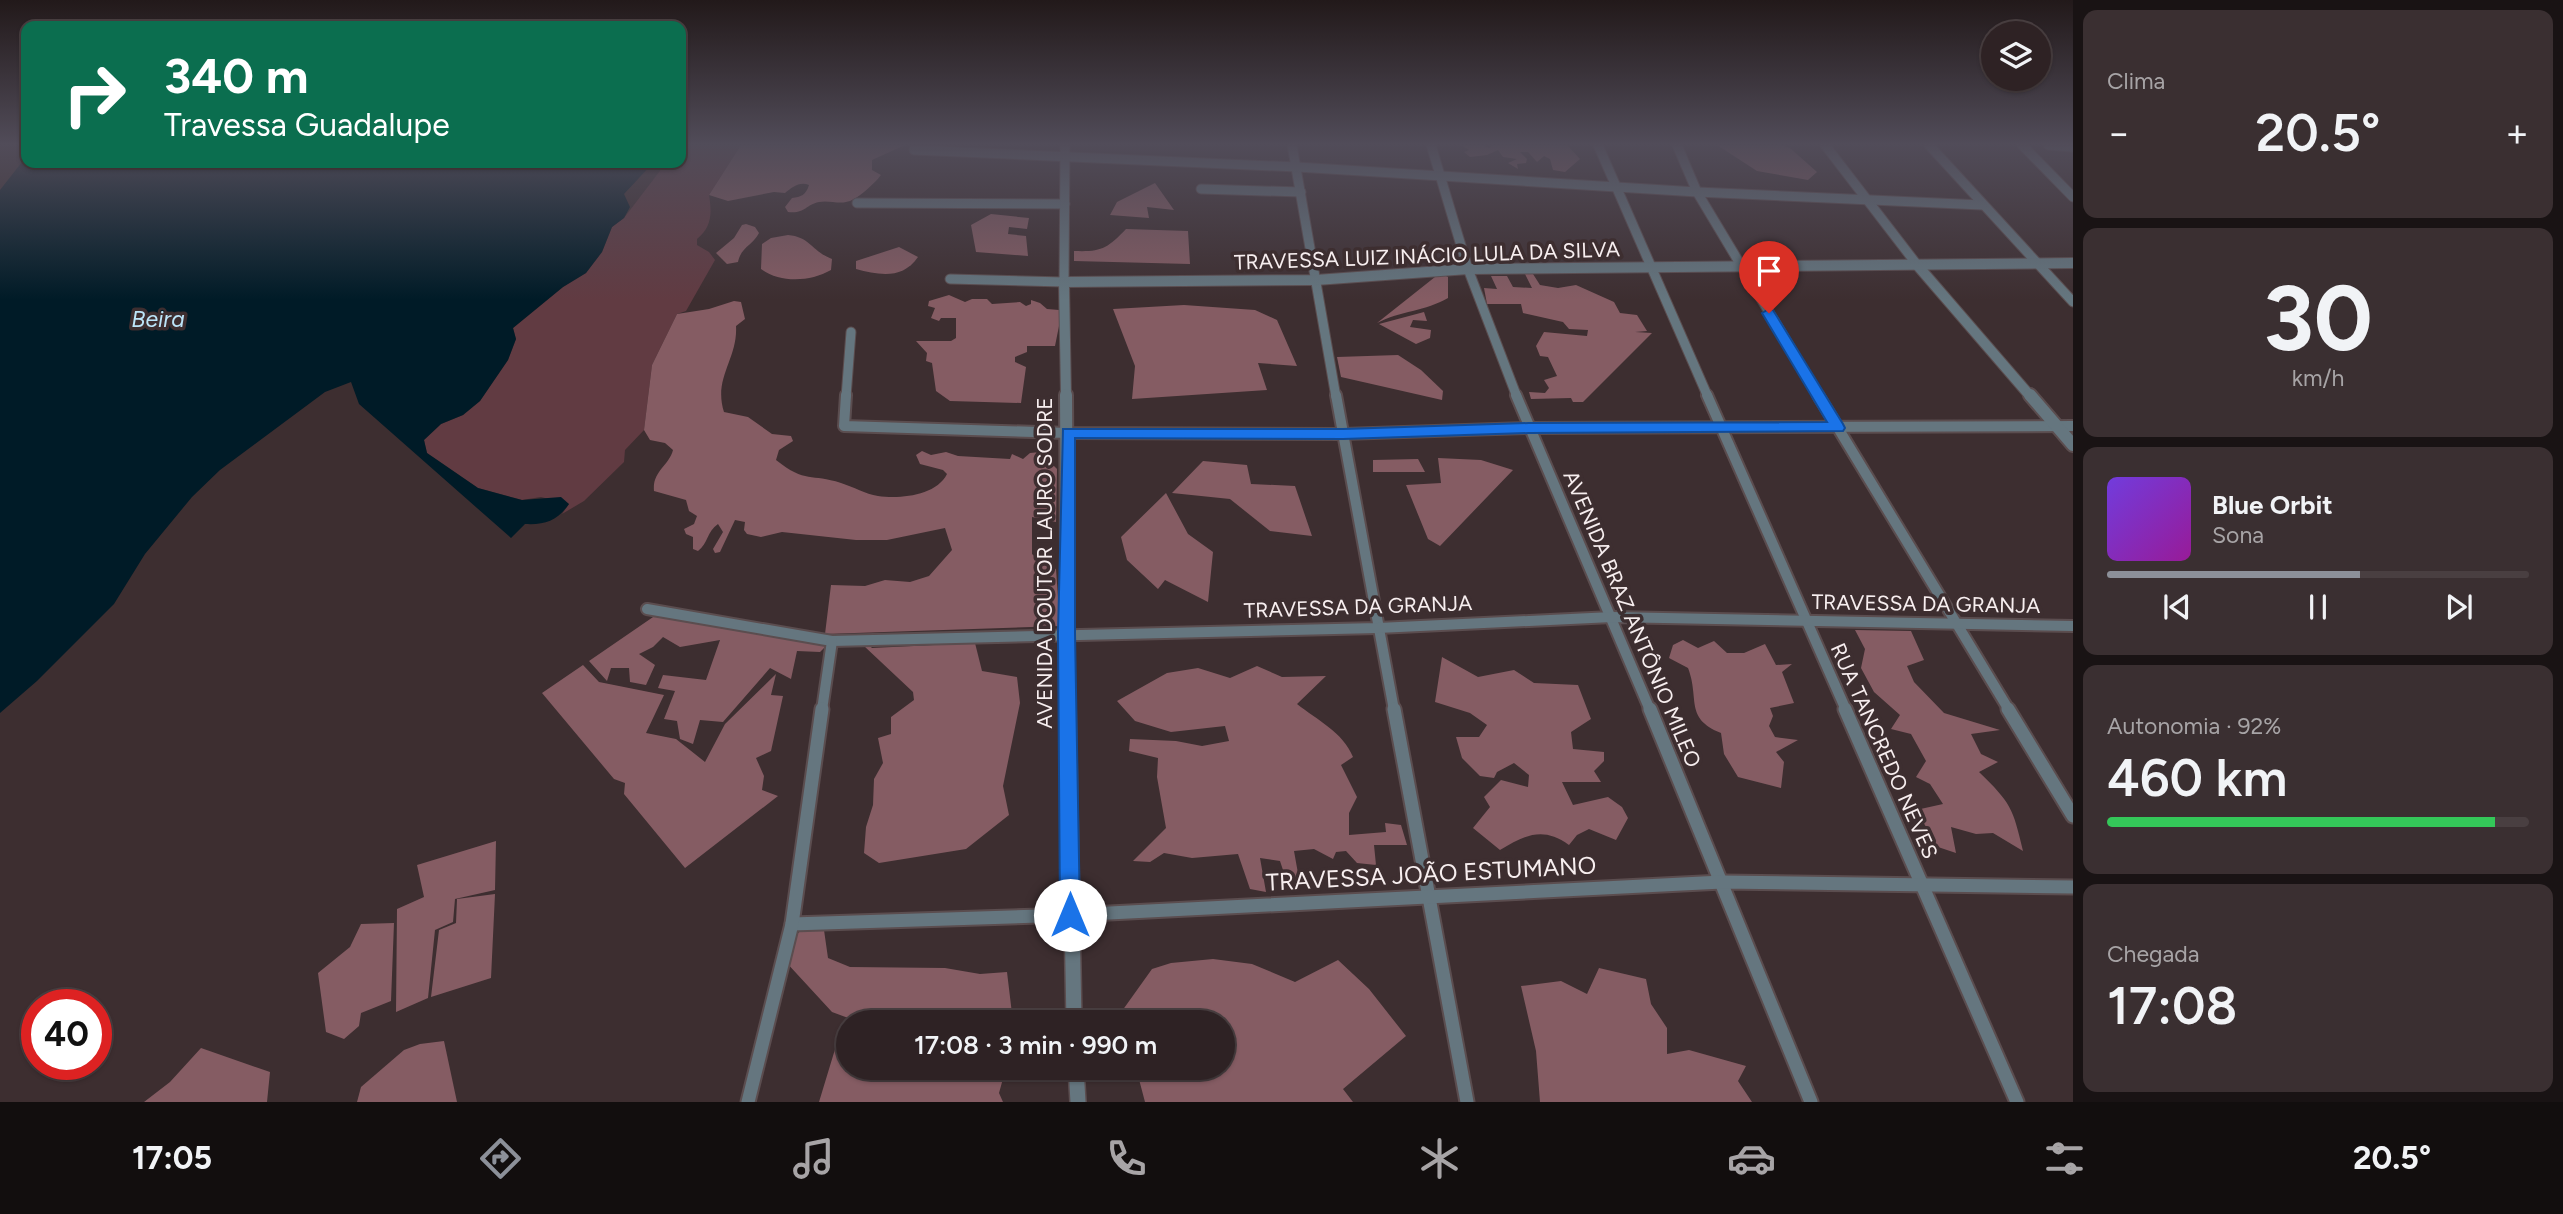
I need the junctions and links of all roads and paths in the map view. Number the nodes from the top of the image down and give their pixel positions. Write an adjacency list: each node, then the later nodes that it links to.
1 (1065, 196): 11 (street, AVENIDA DOUTOR LAURO SODRE)
2 (1302, 196): 20 (street)
3 (1446, 196): 18 (street, AVENIDA BRAZ ANTÔNIO MILEO)
4 (1619, 196): 17 (street, RUA TANCREDO NEVES)
5 (1701, 196): 16 (street)
6 (1783, 196): 9 (street)
7 (1866, 196): 9 (street)
8 (1974, 196): 12 (street)
9 (1870, 201): 12 (street); 15 (street)
10 (857, 203): 11 (street)
11 (1065, 204): 21 (street, AVENIDA DOUTOR LAURO SODRE)
12 (1982, 205): 14 (street)
13 (2073, 263): 14 (street, TRAVESSA LUIZ INÁCIO LULA DA SILVA)
14 (2038, 264): 15 (street, TRAVESSA LUIZ INÁCIO LULA DA SILVA); 22 (street)
15 (1918, 266): 16 (street, TRAVESSA LUIZ INÁCIO LULA DA SILVA); 24 (street)
16 (1741, 267): 17 (street, TRAVESSA LUIZ INÁCIO LULA DA SILVA); 28 (street)
17 (1649, 268): 18 (street, TRAVESSA LUIZ INÁCIO LULA DA SILVA); 27 (street, RUA TANCREDO NEVES)
18 (1468, 269): 20 (street, TRAVESSA LUIZ INÁCIO LULA DA SILVA); 26 (street, AVENIDA BRAZ ANTÔNIO MILEO)
19 (950, 279): 21 (street, TRAVESSA LUIZ INÁCIO LULA DA SILVA)
20 (1316, 280): 21 (street, TRAVESSA LUIZ INÁCIO LULA DA SILVA); 30 (street)
21 (1064, 282): 29 (street, AVENIDA DOUTOR LAURO SODRE)
22 (2073, 302)
23 (851, 332): 29 (street)
24 (2056, 425): 25 (street); 28 (street); 31 (street)
25 (2073, 426)
26 (1529, 428): 27 (street); 30 (street); 33 (street, AVENIDA BRAZ ANTÔNIO MILEO)
27 (1721, 428): 28 (street); 34 (street, RUA TANCREDO NEVES)
28 (1838, 428): 35 (street)
29 (1068, 433): 30 (street); 38 (street, AVENIDA DOUTOR LAURO SODRE)
30 (1343, 434): 37 (street)
31 (2073, 445)
32 (647, 609): 39 (street, TRAVESSA DA GRANJA)
33 (1612, 617): 34 (street, TRAVESSA DA GRANJA); 37 (street, TRAVESSA DA GRANJA); 41 (street, AVENIDA BRAZ ANTÔNIO MILEO)
34 (1806, 620): 35 (street, TRAVESSA DA GRANJA); 42 (street, RUA TANCREDO NEVES)
35 (1956, 623): 36 (street, TRAVESSA DA GRANJA); 40 (street)
36 (2073, 626)
37 (1378, 628): 38 (street, TRAVESSA DA GRANJA); 44 (street)
38 (1067, 633): 39 (street, TRAVESSA DA GRANJA); 45 (street, AVENIDA DOUTOR LAURO SODRE)
39 (832, 641): 46 (street)
40 (2073, 816)
41 (1722, 882): 42 (street, TRAVESSA JOÃO ESTUMANO); 44 (street, TRAVESSA JOÃO ESTUMANO); 52 (street, AVENIDA BRAZ ANTÔNIO MILEO)
42 (1922, 887): 43 (street, TRAVESSA JOÃO ESTUMANO); 53 (street, RUA TANCREDO NEVES)
43 (2073, 887)
44 (1430, 897): 45 (street, TRAVESSA JOÃO ESTUMANO); 51 (street)
45 (1070, 915): 46 (street, TRAVESSA JOÃO ESTUMANO); 47 (street, AVENIDA DOUTOR LAURO SODRE)
46 (792, 924): 49 (street)
47 (1074, 1010)
48 (1076, 1080): 50 (street)
49 (748, 1102)
50 (1077, 1102)
51 (1467, 1102)
52 (1811, 1102)
53 (2017, 1102)

